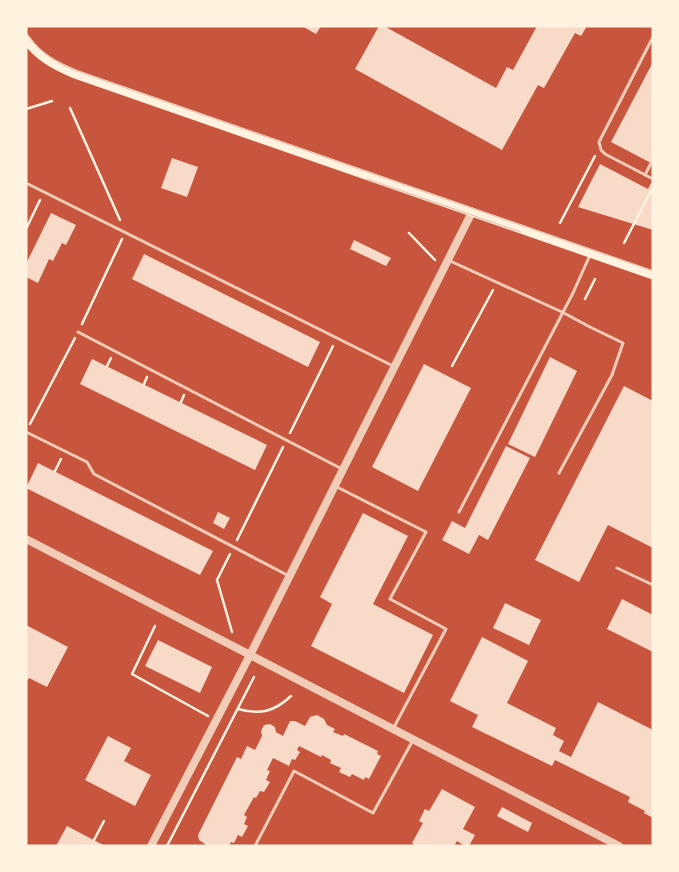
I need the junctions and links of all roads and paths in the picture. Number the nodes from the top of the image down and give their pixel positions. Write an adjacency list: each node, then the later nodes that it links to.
1 (653, 37): 6 (lane)
2 (26, 38): 13 (main road)
3 (52, 101): 5 (path)
4 (70, 108): 16 (path)
5 (26, 109)
6 (600, 148): 8 (lane); 14 (path)
7 (651, 163): 8 (lane)
8 (645, 175): 9 (lane)
9 (653, 179)
10 (26, 183): 11 (lane)
11 (43, 191): 15 (path); 16 (lane)
12 (651, 191): 18 (path)
13 (472, 212): 19 (main road); 21 (street)
14 (560, 222)
15 (26, 229)
16 (125, 232): 28 (lane)
17 (409, 234): 20 (path)
18 (624, 243)
19 (591, 252): 22 (main road); 26 (lane)
20 (435, 260)
21 (448, 260): 24 (lane); 29 (street)
22 (653, 275)
23 (595, 279): 25 (path)
24 (497, 282): 26 (lane); 30 (path)
25 (586, 299)
26 (562, 312): 36 (lane); 38 (lane)
27 (78, 332): 32 (lane)
28 (337, 338): 29 (lane); 32 (path)
29 (394, 366): 34 (street)
30 (452, 366)
31 (26, 432): 33 (lane)
32 (287, 439): 34 (lane); 40 (path)
33 (65, 452): 35 (path); 40 (lane)
34 (343, 469): 37 (street)
35 (55, 471)
36 (559, 473)
37 (335, 485): 42 (street); 51 (lane)
38 (460, 512)
39 (26, 539): 46 (street)
40 (234, 547): 42 (lane); 45 (path)
41 (617, 568): 43 (lane)
42 (289, 576): 46 (street)
43 (653, 585)
44 (156, 626): 50 (path)
45 (232, 632)
46 (250, 655): 51 (street); 55 (street)
47 (254, 677): 49 (path)
48 (290, 696): 49 (path)
49 (238, 709): 56 (path)
50 (208, 716)
51 (392, 729): 52 (street)
52 (413, 740): 57 (lane); 58 (street)
53 (104, 821): 54 (path)
54 (94, 840)
55 (151, 846)
56 (167, 846)
57 (255, 846)
58 (619, 846)

